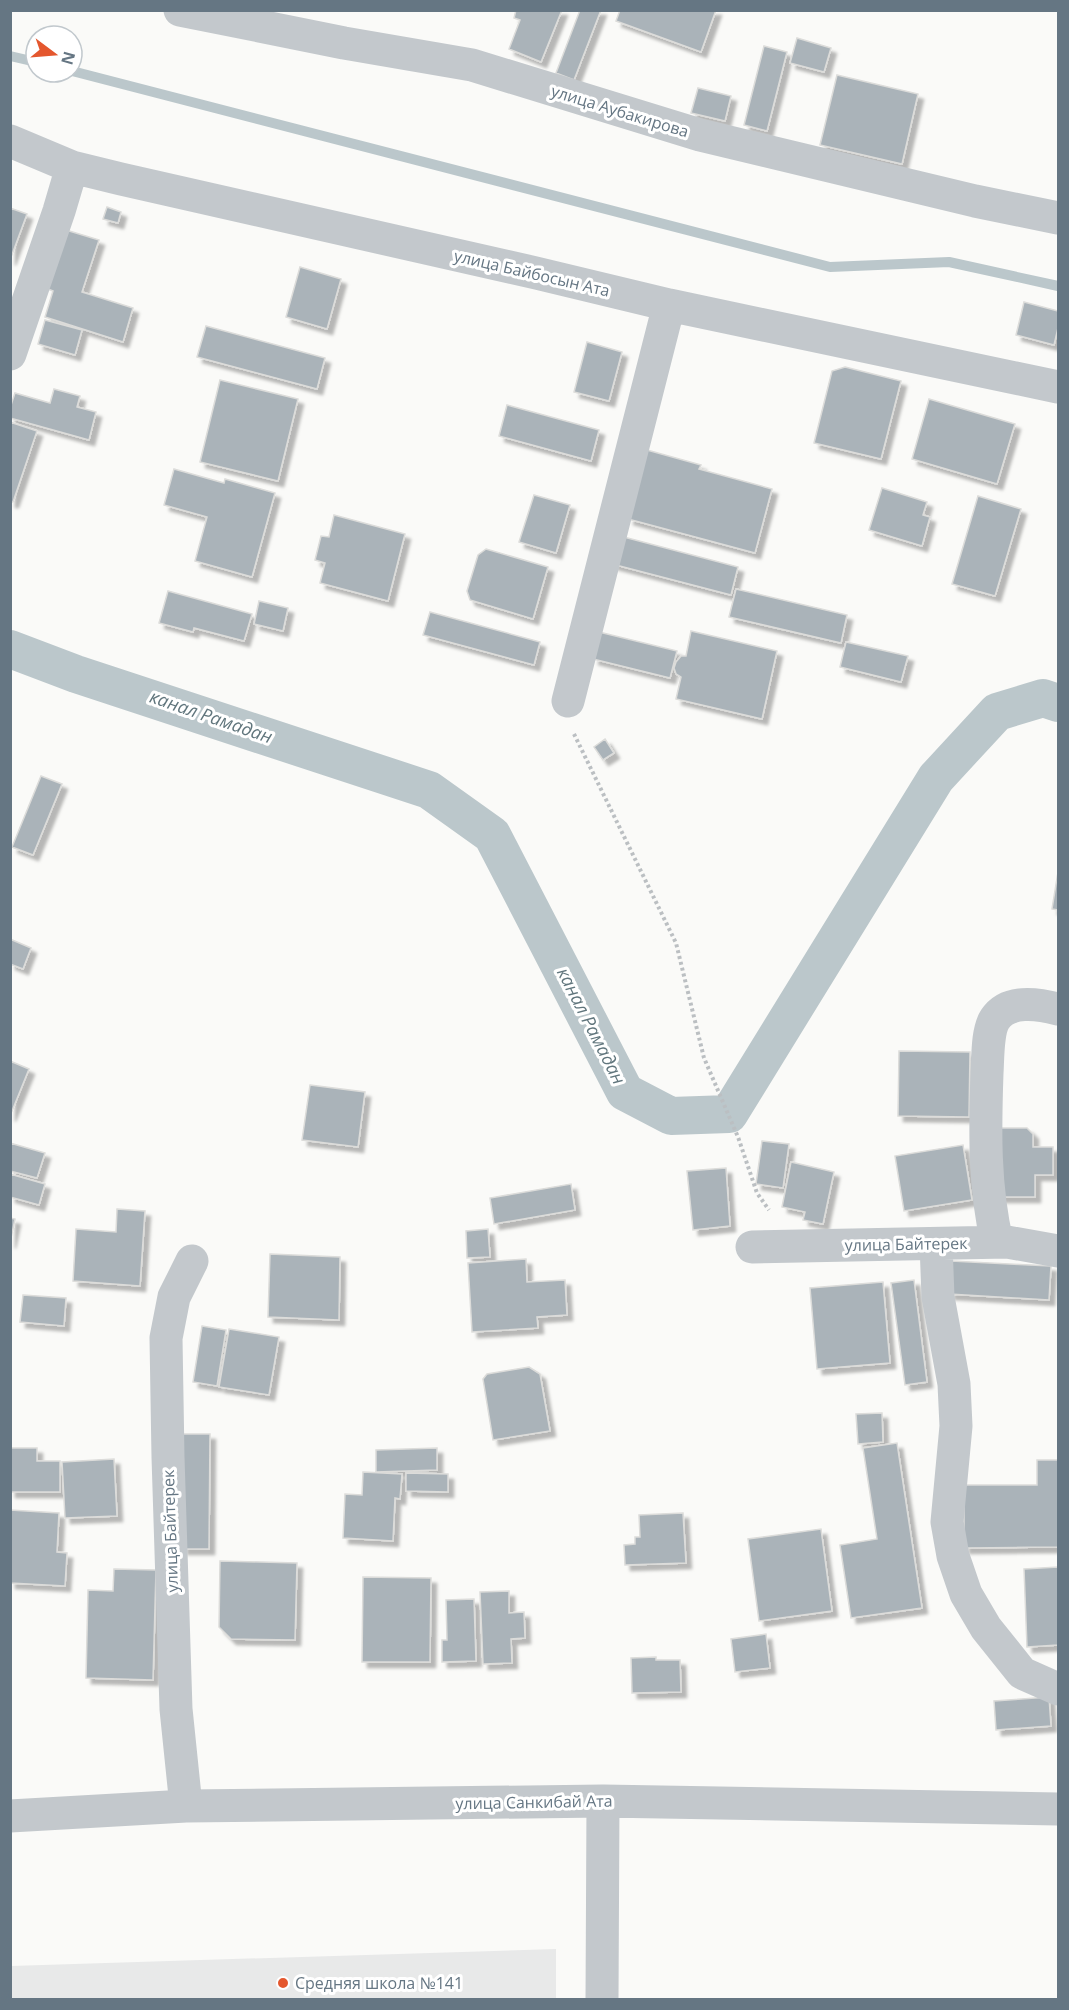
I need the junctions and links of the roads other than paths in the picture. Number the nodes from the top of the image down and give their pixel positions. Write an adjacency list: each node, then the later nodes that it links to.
1 (180, 10): 4 (street, улица Аубакирова)
2 (10, 141): 3 (street, улица Байбосын Ата)
3 (72, 167): 5 (street, улица Байбосын Ата); 6 (street)
4 (1059, 218)
5 (669, 305): 7 (street, улица Байбосын Ата); 8 (street)
6 (10, 354)
7 (1059, 387)
8 (568, 701)
9 (1059, 1009): 10 (street)
10 (997, 1242): 11 (street, улица Байтерек); 13 (street, улица Байтерек)
11 (936, 1244): 12 (street, улица Байтерек); 15 (street)
12 (752, 1247)
13 (1059, 1251)
14 (192, 1261): 17 (street, улица Байтерек)
15 (1059, 1689)
16 (603, 1800): 17 (street, улица Санкибай Ата); 18 (street, улица Санкибай Ата); 20 (street)
17 (186, 1806): 19 (street, улица Санкибай Ата)
18 (1059, 1809)
19 (10, 1816)
20 (602, 2000)

